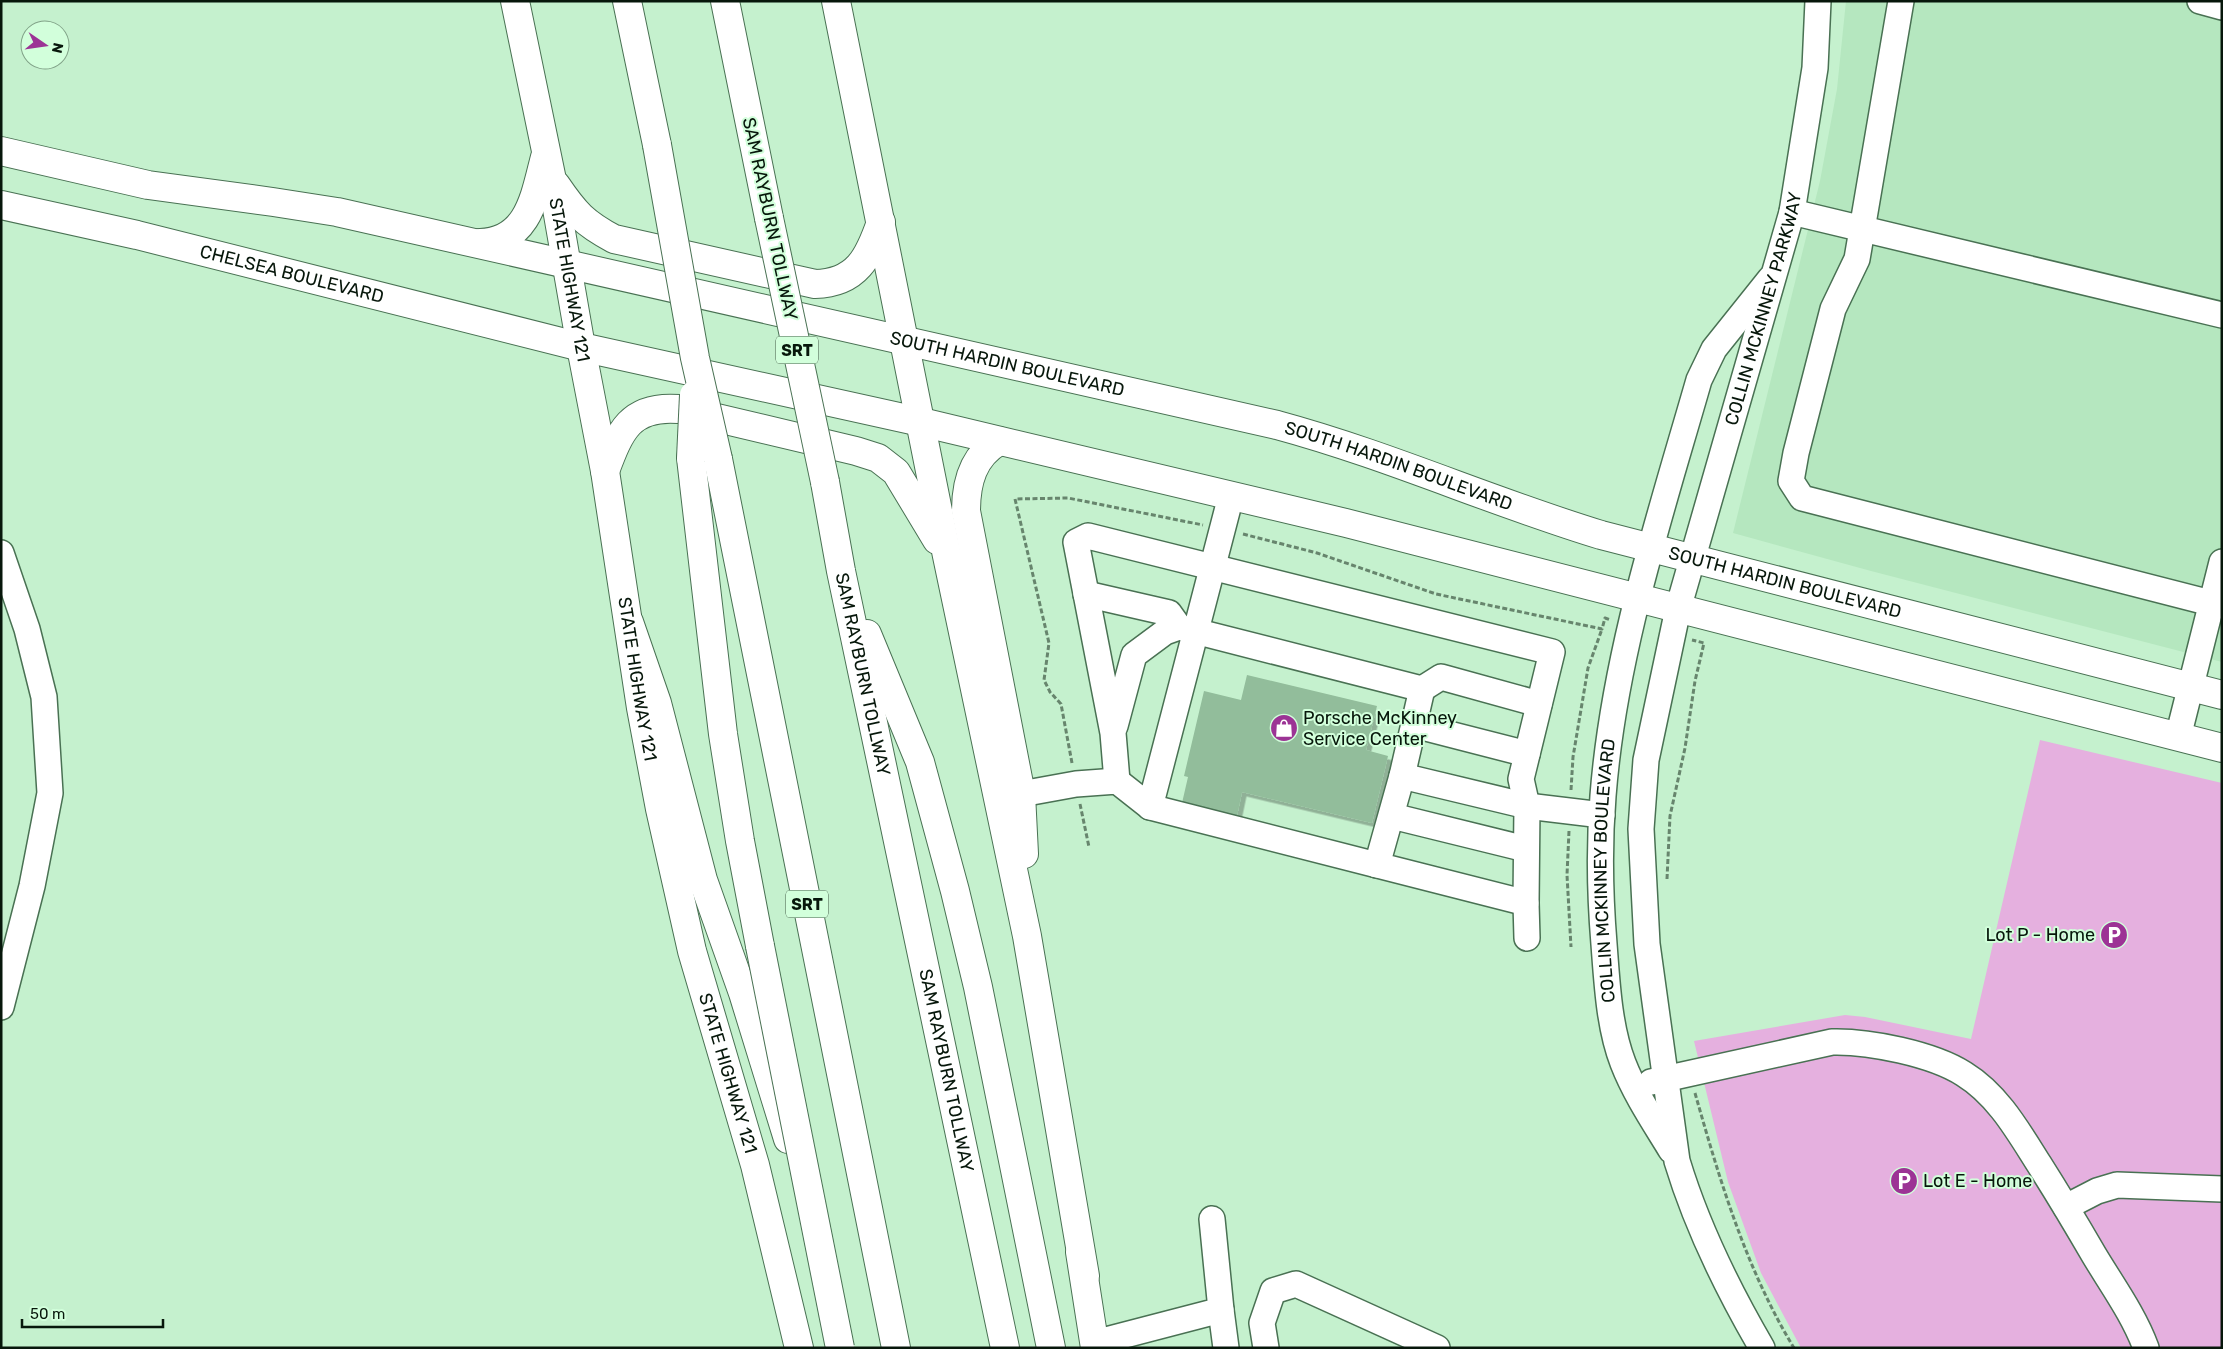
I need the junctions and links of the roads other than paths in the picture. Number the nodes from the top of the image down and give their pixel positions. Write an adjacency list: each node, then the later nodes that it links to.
1 (515, 1): 10 (main road, STATE HIGHWAY 121)
2 (628, 1): 22 (main road, SRT, bridge)
3 (726, 1): 33 (main road, SAM RAYBURN TOLLWAY / SRT, bridge)
4 (836, 1): 14 (main road)
5 (1818, 1): 13 (street, COLLIN MCKINNEY PARKWAY)
6 (1900, 1): 15 (street)
7 (2200, 1): 8 (street)
8 (2222, 7)
9 (1, 151): 16 (main road)
10 (546, 153): 11 (main road, STATE HIGHWAY 121); 16 (main road)
11 (552, 180): 14 (main road); 17 (main road, STATE HIGHWAY 121)
12 (1, 205): 21 (main road, CHELSEA BOULEVARD)
13 (1792, 212): 15 (street); 18 (street, COLLIN MCKINNEY PARKWAY)
14 (881, 222): 20 (main road)
15 (1862, 228): 19 (street); 36 (street)
16 (475, 243): 17 (main road)
17 (566, 265): 20 (main road, SOUTH HARDIN BOULEVARD); 21 (main road, STATE HIGHWAY 121)
18 (1776, 272): 27 (street, COLLIN MCKINNEY BOULEVARD); 30 (street, COLLIN MCKINNEY PARKWAY)
19 (2222, 315)
20 (905, 341): 23 (main road); 27 (main road, SOUTH HARDIN BOULEVARD)
21 (580, 347): 23 (main road); 25 (main road, STATE HIGHWAY 121)
22 (695, 358): 71 (main road, bridge); 73 (main road, SRT, bridge)
23 (921, 422): 24 (main road); 29 (main road)
24 (1000, 441): 26 (main road); 51 (main road)
25 (606, 471): 29 (main road); 38 (main road, STATE HIGHWAY 121)
26 (1231, 496): 32 (street); 35 (main road)
27 (1651, 549): 30 (main road, SOUTH HARDIN BOULEVARD); 35 (street, COLLIN MCKINNEY BOULEVARD)
28 (1, 553): 61 (street)
29 (947, 556): 59 (main road)
30 (1692, 560): 37 (street, COLLIN MCKINNEY PARKWAY); 40 (main road, SOUTH HARDIN BOULEVARD)
31 (2222, 562): 36 (street)
32 (1213, 567): 34 (street); 39 (street); 43 (street)
33 (841, 571): 74 (main road, SAM RAYBURN TOLLWAY / SRT); 75 (main road)
34 (1086, 594): 39 (street); 45 (street)
35 (1637, 599): 37 (main road); 54 (street, COLLIN MCKINNEY BOULEVARD)
36 (2217, 605): 40 (street)
37 (1678, 609): 46 (main road); 62 (street, COLLIN MCKINNEY BOULEVARD)
38 (629, 622): 70 (main road, STATE HIGHWAY 121); 72 (main road)
39 (1187, 630): 41 (street); 45 (street); 53 (street)
40 (2190, 687): 42 (main road, SOUTH HARDIN BOULEVARD); 46 (street)
41 (1422, 689): 43 (street); 44 (street)
42 (2222, 695)
43 (1539, 704): 48 (street)
44 (1414, 725): 48 (street); 49 (street)
45 (1113, 733): 50 (street)
46 (2178, 736): 47 (main road)
47 (2222, 748)
48 (1527, 754): 52 (street)
49 (1402, 776): 52 (street); 55 (street)
50 (1117, 782): 51 (street); 53 (street)
51 (1021, 794): 59 (main road)
52 (1527, 806): 54 (street); 56 (street)
53 (1150, 807): 57 (street)
54 (1602, 815): 63 (street, COLLIN MCKINNEY BOULEVARD)
55 (1392, 816): 56 (street); 57 (street)
56 (1526, 849): 58 (street)
57 (1377, 865): 58 (street)
58 (1526, 903): 60 (street)
59 (1027, 936): 69 (main road)
60 (1527, 938)
61 (1, 1007)
62 (1666, 1079): 63 (street); 64 (street, COLLIN MCKINNEY BOULEVARD); 66 (street)
63 (1634, 1086): 64 (street, COLLIN MCKINNEY BOULEVARD)
64 (1678, 1161): 79 (street, COLLIN MCKINNEY BOULEVARD)
65 (2222, 1189): 66 (street)
66 (2066, 1207): 80 (street)
67 (1212, 1219): 68 (street)
68 (1221, 1310): 69 (street); 76 (street)
69 (1097, 1346)
70 (799, 1348)
71 (840, 1348)
72 (853, 1348)
73 (896, 1348)
74 (1005, 1348)
75 (1052, 1348)
76 (1226, 1348)
77 (1266, 1348): 78 (street)
78 (1437, 1348)
79 (1762, 1348)
80 (2146, 1348)

